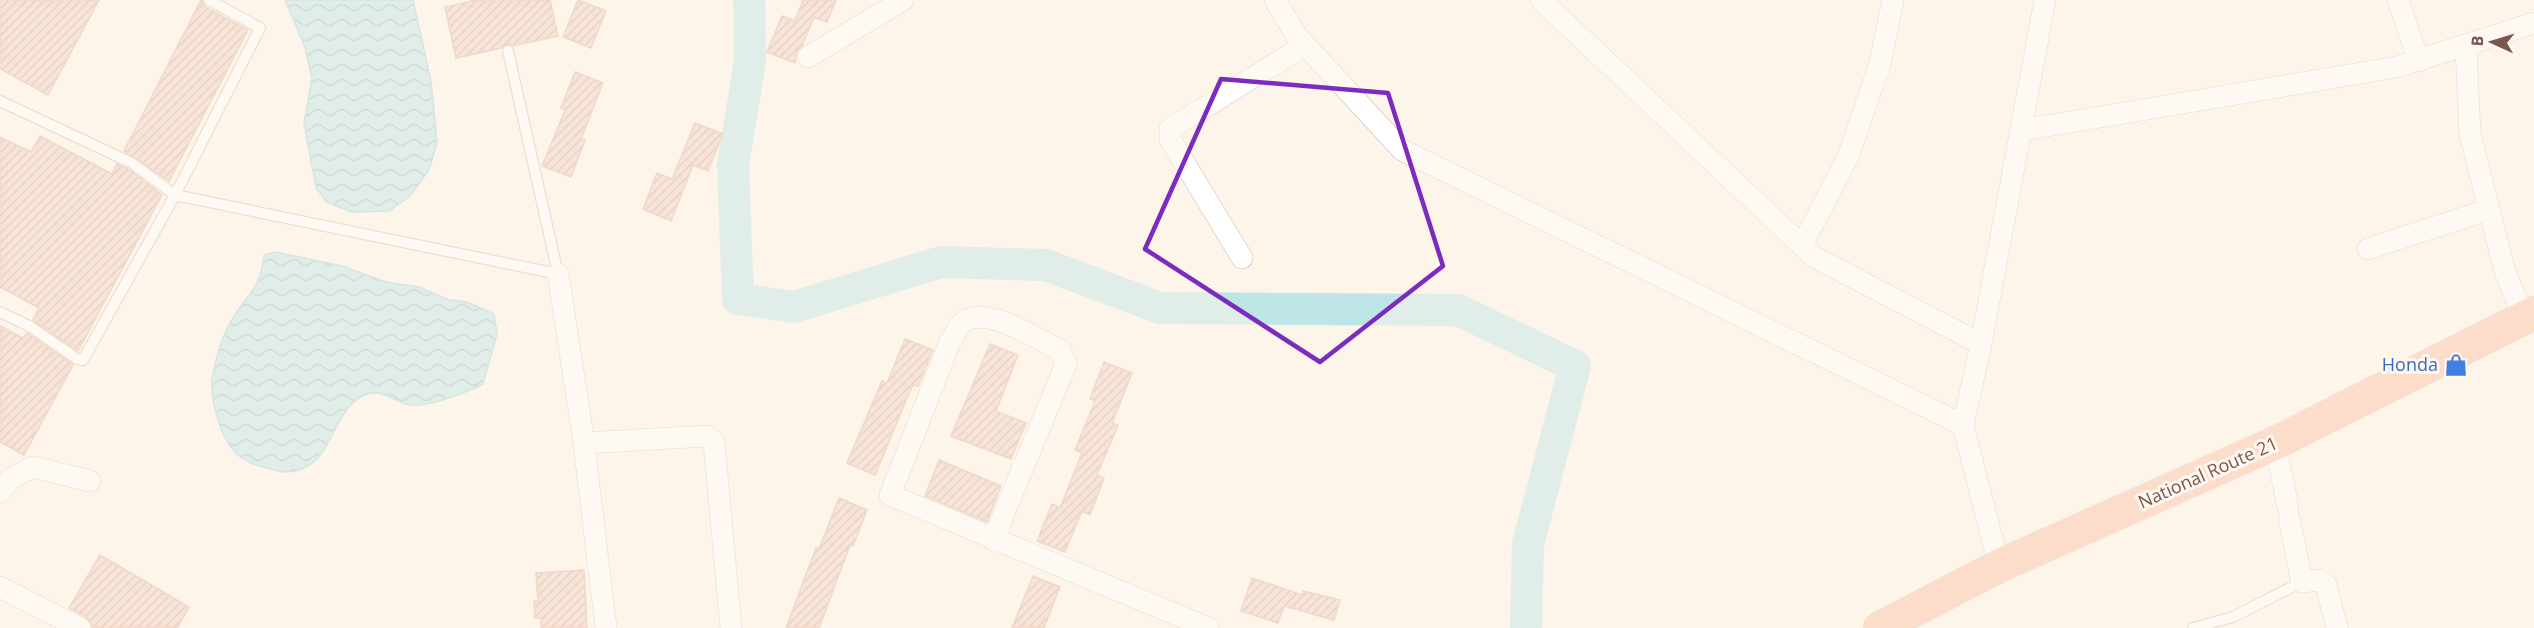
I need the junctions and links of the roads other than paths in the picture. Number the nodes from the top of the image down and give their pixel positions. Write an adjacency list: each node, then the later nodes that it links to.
1 (209, 0): 16 (lane)
2 (903, 0): 12 (street)
3 (1275, 0): 9 (street)
4 (1540, 0): 18 (street)
5 (1893, 0): 18 (street)
6 (2045, 0): 15 (street)
7 (2398, 0): 13 (street)
8 (2534, 23): 10 (street)
9 (1305, 45): 20 (street); 25 (street)
10 (2466, 47): 13 (street); 17 (street)
11 (508, 51): 21 (lane)
12 (808, 57)
13 (2419, 62): 15 (street)
14 (0, 101): 16 (lane)
15 (2022, 130): 24 (street)
16 (175, 195): 21 (lane); 22 (lane)
17 (2487, 210): 19 (street); 23 (street)
18 (1802, 245): 24 (street)
19 (2368, 249)
20 (1242, 258)
21 (558, 274): 26 (street)
22 (0, 312)
23 (2529, 315): 27 (highway, National Route 21)
24 (1981, 344): 25 (street)
25 (1963, 425): 31 (street)
26 (584, 443): 35 (street); 36 (street)
27 (2275, 443): 31 (highway, National Route 21); 32 (street)
28 (90, 481): 29 (street)
29 (0, 492)
30 (993, 540): 30 (street); 37 (street)
31 (1999, 566): 38 (highway, National Route 21)
32 (2302, 582): 39 (lane); 40 (street)
33 (0, 587): 34 (street)
34 (80, 628)
35 (606, 628)
36 (731, 628)
37 (1208, 628)
38 (1880, 628)
39 (2197, 628)
40 (2337, 628)

